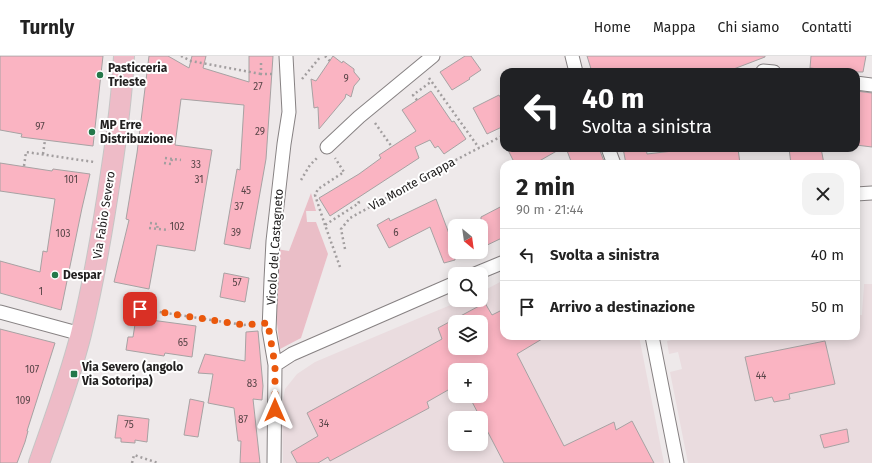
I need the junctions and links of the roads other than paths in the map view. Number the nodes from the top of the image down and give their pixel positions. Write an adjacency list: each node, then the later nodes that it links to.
1 (124, 56): 15 (main road, Via Fabio Severo)
2 (286, 56): 17 (street, Vicolo del Castagneto)
3 (433, 56): 8 (street)
4 (572, 56): 5 (street)
5 (575, 68)
6 (860, 84): 7 (street)
7 (872, 85)
8 (327, 147)
9 (872, 192): 10 (street)
10 (860, 194)
11 (500, 264): 12 (street)
12 (488, 269)
13 (448, 286): 17 (street)
14 (0, 312): 15 (street)
15 (81, 334): 18 (main road, Via Fabio Severo)
16 (653, 340): 20 (street)
17 (275, 365): 19 (street, Vicolo del Castagneto)
18 (39, 463)
19 (274, 463)
20 (677, 463)

